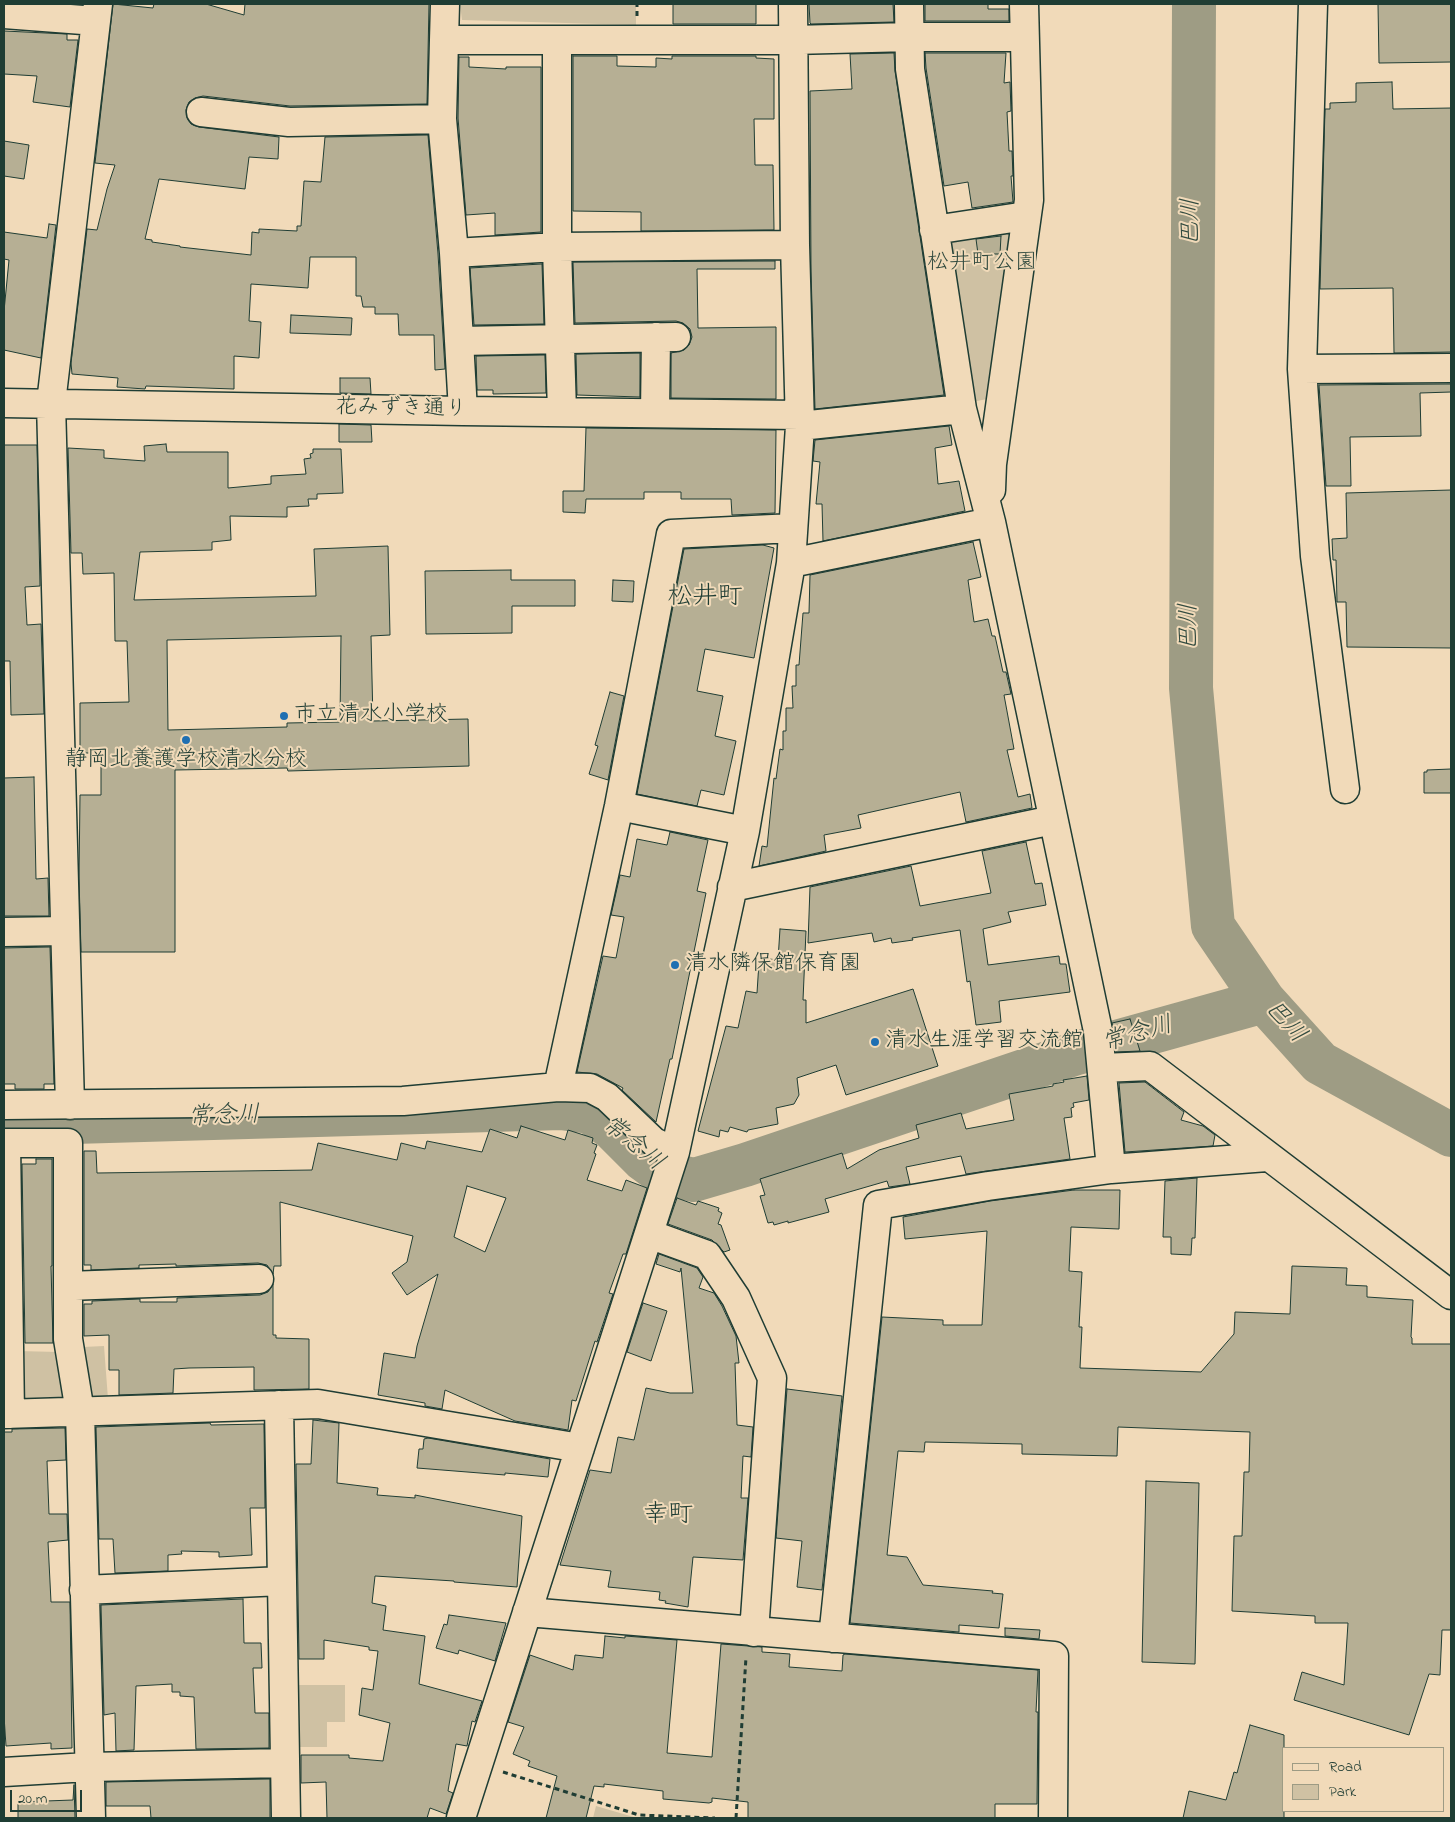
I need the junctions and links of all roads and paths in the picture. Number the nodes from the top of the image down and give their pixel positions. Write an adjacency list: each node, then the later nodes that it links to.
1 (445, 4): 10 (street)
2 (793, 4): 11 (street)
3 (909, 4): 8 (street)
4 (1024, 4): 9 (street)
5 (1313, 4): 23 (street)
6 (97, 12): 7 (street); 25 (street)
7 (4, 14)
8 (910, 37): 9 (street); 11 (street); 16 (street)
9 (1024, 37): 15 (street)
10 (444, 40): 12 (street); 14 (street)
11 (793, 40): 12 (street); 17 (street)
12 (557, 41): 18 (street)
13 (201, 112): 14 (street)
14 (442, 119): 19 (street)
15 (1026, 216): 16 (street); 31 (street)
16 (934, 230): 26 (street)
17 (795, 245): 18 (street); 30 (street)
18 (557, 247): 19 (street); 20 (street)
19 (454, 253): 21 (street)
20 (560, 339): 21 (street); 28 (street); 29 (street)
21 (459, 342): 27 (street)
22 (1451, 368): 23 (street)
23 (1302, 370): 34 (street)
24 (4, 403): 25 (street, 花みずき通り)
25 (51, 403): 27 (street, 花みずき通り); 39 (street)
26 (962, 409): 30 (street, 花みずき通り); 31 (street)
27 (463, 411): 28 (street, 花みずき通り)
28 (562, 412): 29 (street, 花みずき通り)
29 (656, 413): 30 (street, 花みずき通り)
30 (799, 420): 32 (street)
31 (991, 522): 33 (street); 36 (street)
32 (793, 528): 33 (street); 35 (street)
33 (791, 563): 37 (street)
34 (1345, 789)
35 (619, 806): 37 (street); 42 (street)
36 (1053, 820): 38 (street); 41 (street)
37 (745, 830): 38 (street)
38 (732, 887): 46 (street)
39 (65, 931): 40 (street); 43 (street)
40 (4, 932)
41 (1102, 1068): 47 (street); 48 (street)
42 (558, 1087): 43 (street); 46 (street)
43 (70, 1104): 44 (street)
44 (4, 1105)
45 (5, 1143): 49 (street); 52 (street)
46 (675, 1152): 50 (street)
47 (1267, 1157): 48 (street); 53 (street)
48 (1111, 1169): 63 (street)
49 (5, 1232): 54 (street)
50 (649, 1234): 58 (street); 62 (street)
51 (260, 1279): 52 (street)
52 (68, 1286): 56 (street)
53 (1451, 1295)
54 (6, 1329): 57 (street)
55 (279, 1405): 56 (street); 58 (street); 59 (street)
56 (80, 1412): 57 (street); 60 (street)
57 (7, 1414)
58 (580, 1448): 61 (street)
59 (282, 1581): 60 (street); 64 (street)
60 (84, 1590): 66 (street)
61 (527, 1612): 62 (street); 65 (street)
62 (751, 1631): 63 (street); 72 (path)
63 (834, 1638): 73 (street)
64 (285, 1763): 66 (street); 69 (street)
65 (478, 1765): 70 (street); 71 (path)
66 (88, 1767): 67 (street); 68 (street)
67 (4, 1772)
68 (91, 1818)
69 (286, 1818)
70 (462, 1818)
71 (714, 1818)
72 (736, 1818)
73 (1053, 1818)

